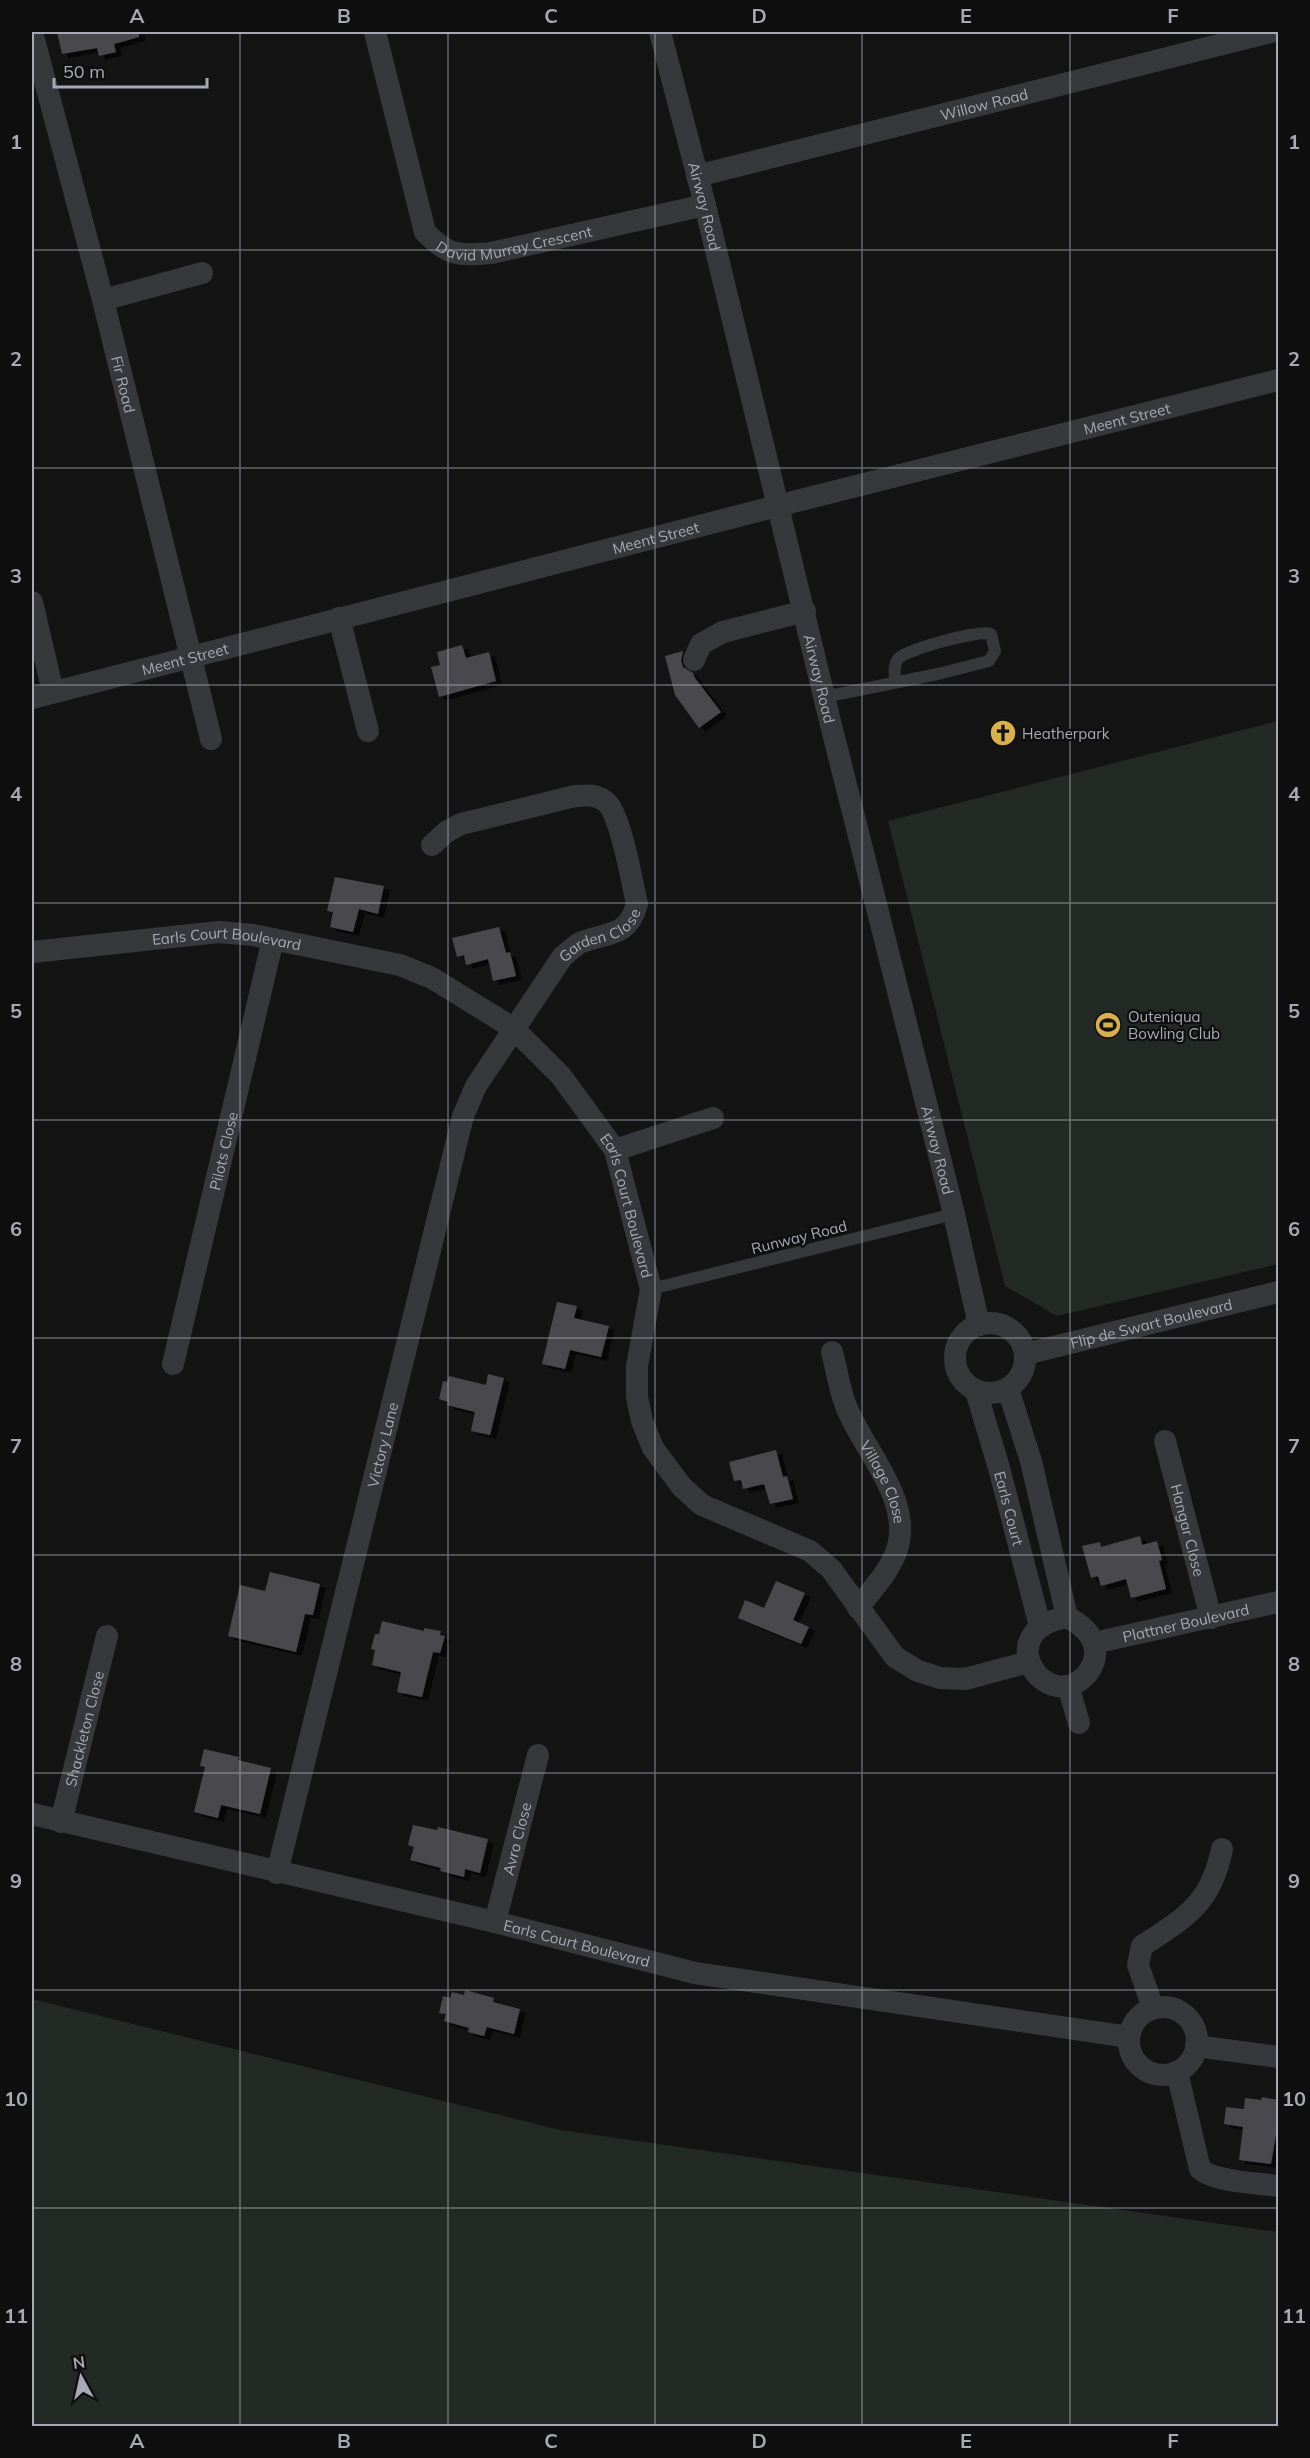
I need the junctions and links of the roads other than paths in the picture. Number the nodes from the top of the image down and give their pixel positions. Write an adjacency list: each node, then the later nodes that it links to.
1 (32, 32): 8 (street, Fir Road)
2 (375, 32): 6 (street, David Murray Crescent)
3 (660, 32): 5 (street, Airway Road)
4 (1271, 32): 5 (street, Willow Road)
5 (697, 176): 6 (street, Airway Road)
6 (705, 205): 10 (street, Airway Road)
7 (202, 273): 8 (street)
8 (103, 300): 14 (street, Fir Road)
9 (1278, 381): 10 (street, Meent Street)
10 (777, 506): 12 (street, Airway Road); 13 (street, Meent Street)
11 (32, 602): 17 (street)
12 (805, 611): 15 (street); 18 (street, Airway Road)
13 (339, 618): 14 (street, Meent Street); 19 (street)
14 (191, 656): 17 (street, Meent Street); 20 (street, Fir Road)
15 (694, 660)
16 (895, 682): 16 (lane); 18 (lane)
17 (42, 695)
18 (824, 697): 27 (street, Airway Road)
19 (368, 731)
20 (211, 739)
21 (432, 845): 24 (street, Garden Close)
22 (273, 939): 23 (street, Earls Court Boulevard); 24 (street, Earls Court Boulevard); 33 (street, Pilots Close)
23 (32, 952)
24 (513, 1028): 26 (street, Earls Court Boulevard); 51 (street, Victory Lane)
25 (713, 1118): 26 (street)
26 (615, 1150): 28 (street, Earls Court Boulevard)
27 (954, 1214): 28 (lane, Runway Road); 30 (street, Airway Road)
28 (651, 1289): 38 (street, Earls Court Boulevard)
29 (1278, 1292): 32 (street, Flip de Swart Boulevard)
30 (979, 1325): 32 (street); 35 (street)
31 (832, 1352): 38 (street, Village Close)
32 (1025, 1354): 34 (street)
33 (172, 1364)
34 (1008, 1389): 35 (street); 39 (street, Earls Court)
35 (976, 1391): 41 (street, Earls Court)
36 (1165, 1441): 40 (street, Hangar Close)
37 (1278, 1602): 40 (street, Plattner Boulevard)
38 (858, 1608): 44 (street, Earls Court Boulevard)
39 (1066, 1617): 41 (street); 43 (street)
40 (1211, 1618): 43 (street, Plattner Boulevard)
41 (1040, 1626): 44 (street)
42 (107, 1636): 49 (street, Shackleton Close)
43 (1094, 1643): 45 (street)
44 (1029, 1662): 45 (street)
45 (1068, 1686): 46 (street)
46 (1079, 1723)
47 (538, 1755): 52 (street, Avro Close)
48 (32, 1814): 49 (street, Earls Court Boulevard)
49 (61, 1822): 51 (street, Earls Court Boulevard)
50 (1222, 1849): 53 (street)
51 (277, 1873): 52 (street, Earls Court Boulevard)
52 (495, 1922): 54 (street, Earls Court Boulevard)
53 (1153, 2008): 54 (street); 55 (street)
54 (1129, 2037): 57 (street)
55 (1196, 2046): 56 (street); 57 (street)
56 (1278, 2057)
57 (1177, 2072): 58 (street)
58 (1278, 2186)

